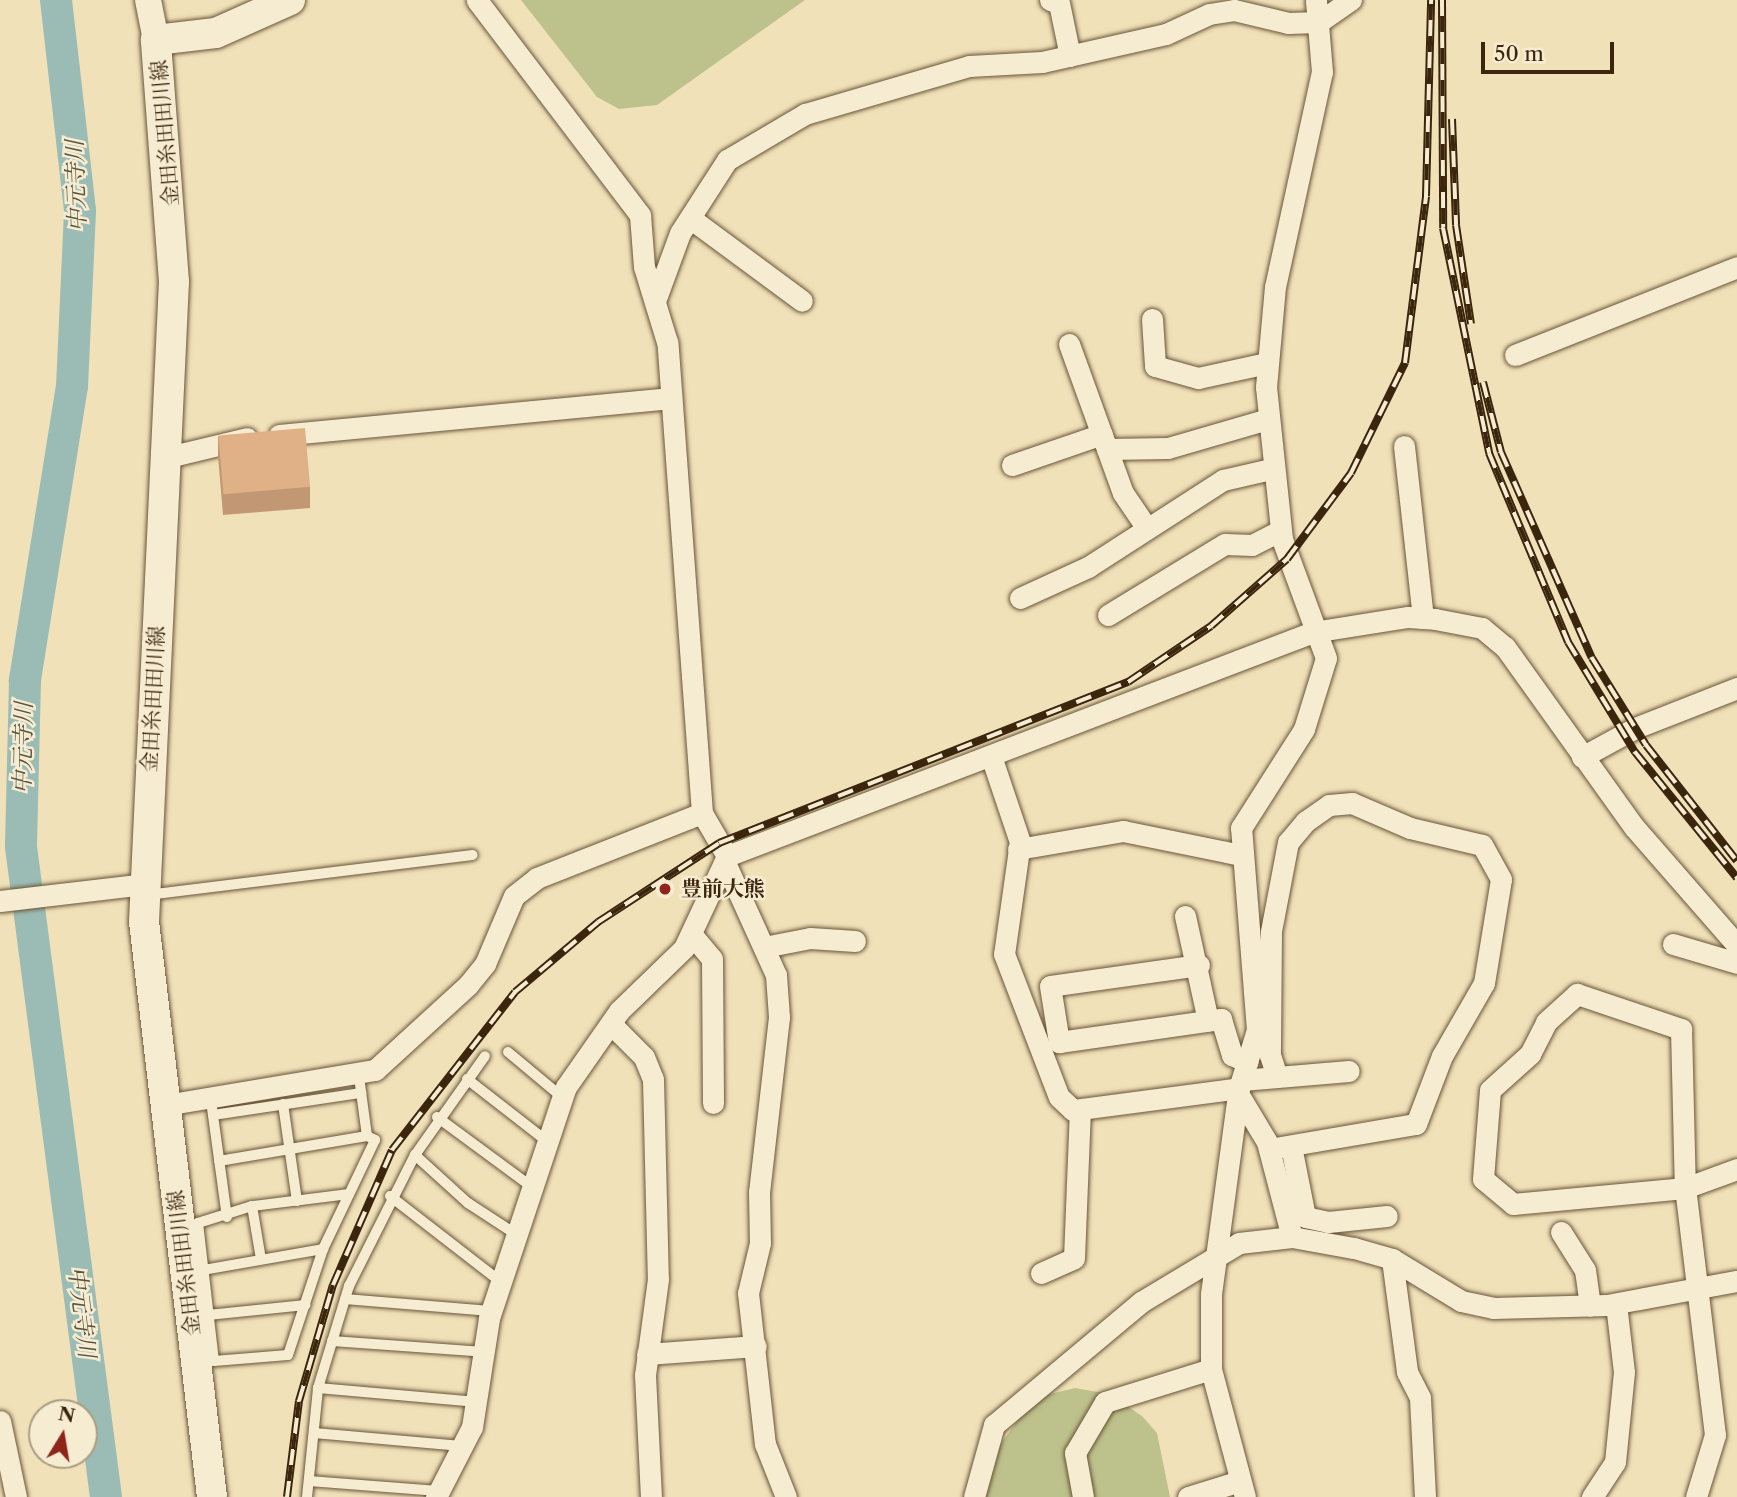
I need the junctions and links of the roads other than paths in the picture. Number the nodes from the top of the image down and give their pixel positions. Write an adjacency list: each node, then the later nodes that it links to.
1 (148, 0): 9 (street)
2 (290, 0): 9 (main road, 金田糸田田川線)
3 (477, 0): 14 (street)
4 (1050, 0): 10 (street)
5 (1316, 0): 8 (street)
6 (1351, 0): 8 (street)
7 (1248, 7): 8 (street); 10 (street)
8 (1319, 22): 18 (street)
9 (156, 40): 23 (main road, 金田糸田田川線)
10 (1070, 56): 11 (street)
11 (690, 218): 13 (street); 14 (street)
12 (1737, 267): 17 (street)
13 (802, 301)
14 (655, 302): 19 (street)
15 (1152, 319): 18 (street)
16 (1069, 344): 21 (street)
17 (1515, 355)
18 (1267, 363): 20 (street)
19 (671, 398): 23 (street); 35 (street)
20 (1268, 419): 21 (street); 25 (street)
21 (1104, 442): 24 (street); 26 (street)
22 (1404, 446): 30 (street)
23 (168, 457): 40 (main road, 金田糸田田川線)
24 (1012, 465)
25 (1271, 469): 26 (street); 27 (street)
26 (1146, 527): 28 (street)
27 (1280, 531): 29 (street); 31 (street)
28 (1020, 598)
29 (1108, 615)
30 (1423, 618): 31 (street); 34 (street)
31 (1313, 632): 33 (street); 38 (street)
32 (1737, 688): 34 (street)
33 (990, 756): 36 (street); 39 (street)
34 (1583, 757): 46 (street)
35 (702, 813): 39 (street); 58 (street)
36 (1018, 849): 38 (street); 64 (street)
37 (473, 855): 40 (lane)
38 (1241, 855): 57 (street)
39 (727, 862): 43 (street); 47 (street)
40 (139, 888): 41 (street); 62 (main road, 金田糸田田川線)
41 (0, 901)
42 (1185, 916): 49 (street)
43 (692, 935): 51 (street); 60 (street)
44 (855, 941): 47 (street)
45 (1673, 944): 48 (street)
46 (1737, 945)
47 (764, 947): 101 (street)
48 (1737, 963)
49 (1199, 965): 50 (street); 50 (street)
50 (1208, 1021): 57 (street)
51 (612, 1025): 59 (street); 103 (street)
52 (509, 1052): 59 (lane)
53 (485, 1056): 56 (lane)
54 (1349, 1071): 55 (street)
55 (1277, 1077): 57 (street); 68 (street)
56 (467, 1079): 65 (lane); 67 (lane)
57 (1242, 1082): 64 (street); 69 (street); 86 (street)
58 (360, 1085): 61 (lane); 63 (street); 66 (lane)
59 (562, 1097): 67 (street)
60 (713, 1103)
61 (283, 1104): 63 (lane); 70 (lane)
62 (165, 1105): 63 (street); 114 (main road, 金田糸田田川線)
63 (212, 1106): 72 (lane)
64 (1080, 1110): 90 (street)
65 (438, 1117): 71 (lane); 74 (lane)
66 (368, 1136): 70 (lane); 76 (lane)
67 (548, 1142): 74 (street)
68 (1291, 1146): 69 (street); 80 (street)
69 (1269, 1149): 84 (street)
70 (290, 1150): 72 (lane); 78 (lane)
71 (415, 1155): 77 (lane); 83 (lane)
72 (219, 1161): 81 (lane)
73 (1737, 1169): 75 (street)
74 (532, 1187): 83 (street)
75 (1685, 1188): 75 (street); 93 (street)
76 (349, 1194): 78 (lane); 85 (lane)
77 (390, 1196): 92 (lane); 94 (lane)
78 (297, 1200): 79 (lane)
79 (252, 1206): 81 (lane); 87 (lane)
80 (1387, 1216)
81 (227, 1217): 89 (lane)
82 (1561, 1232): 97 (street)
83 (517, 1235): 92 (street)
84 (1292, 1237): 86 (street); 88 (street)
85 (323, 1250): 87 (lane); 96 (lane)
86 (1216, 1253): 104 (street); 118 (street)
87 (261, 1259): 89 (lane)
88 (1392, 1259): 97 (street); 121 (street)
89 (203, 1270): 99 (lane)
90 (1041, 1273)
91 (1737, 1281): 93 (street)
92 (501, 1282): 98 (street)
93 (1696, 1287): 95 (street); 123 (street)
94 (345, 1299): 98 (lane); 100 (lane)
95 (1616, 1304): 97 (street); 122 (street)
96 (305, 1305): 99 (lane); 99 (lane)
97 (1590, 1306)
98 (491, 1311): 102 (street)
99 (208, 1315)
100 (332, 1341): 102 (lane); 105 (lane)
101 (756, 1346): 103 (street); 117 (street)
102 (484, 1352): 106 (street)
103 (647, 1354): 116 (street)
104 (1211, 1369): 111 (street); 119 (street)
105 (318, 1388): 106 (lane); 108 (lane)
106 (477, 1402): 109 (street)
107 (0, 1421): 113 (street)
108 (314, 1433): 109 (lane); 110 (lane)
109 (464, 1446): 112 (street)
110 (309, 1481): 112 (lane); 115 (lane)
111 (1243, 1489): 120 (street)
112 (437, 1494)
113 (16, 1497)
114 (212, 1497)
115 (307, 1497)
116 (651, 1497)
117 (786, 1497)
118 (974, 1497)
119 (1083, 1497)
120 (1188, 1497)
121 (1425, 1497)
122 (1592, 1497)
123 (1696, 1497)

